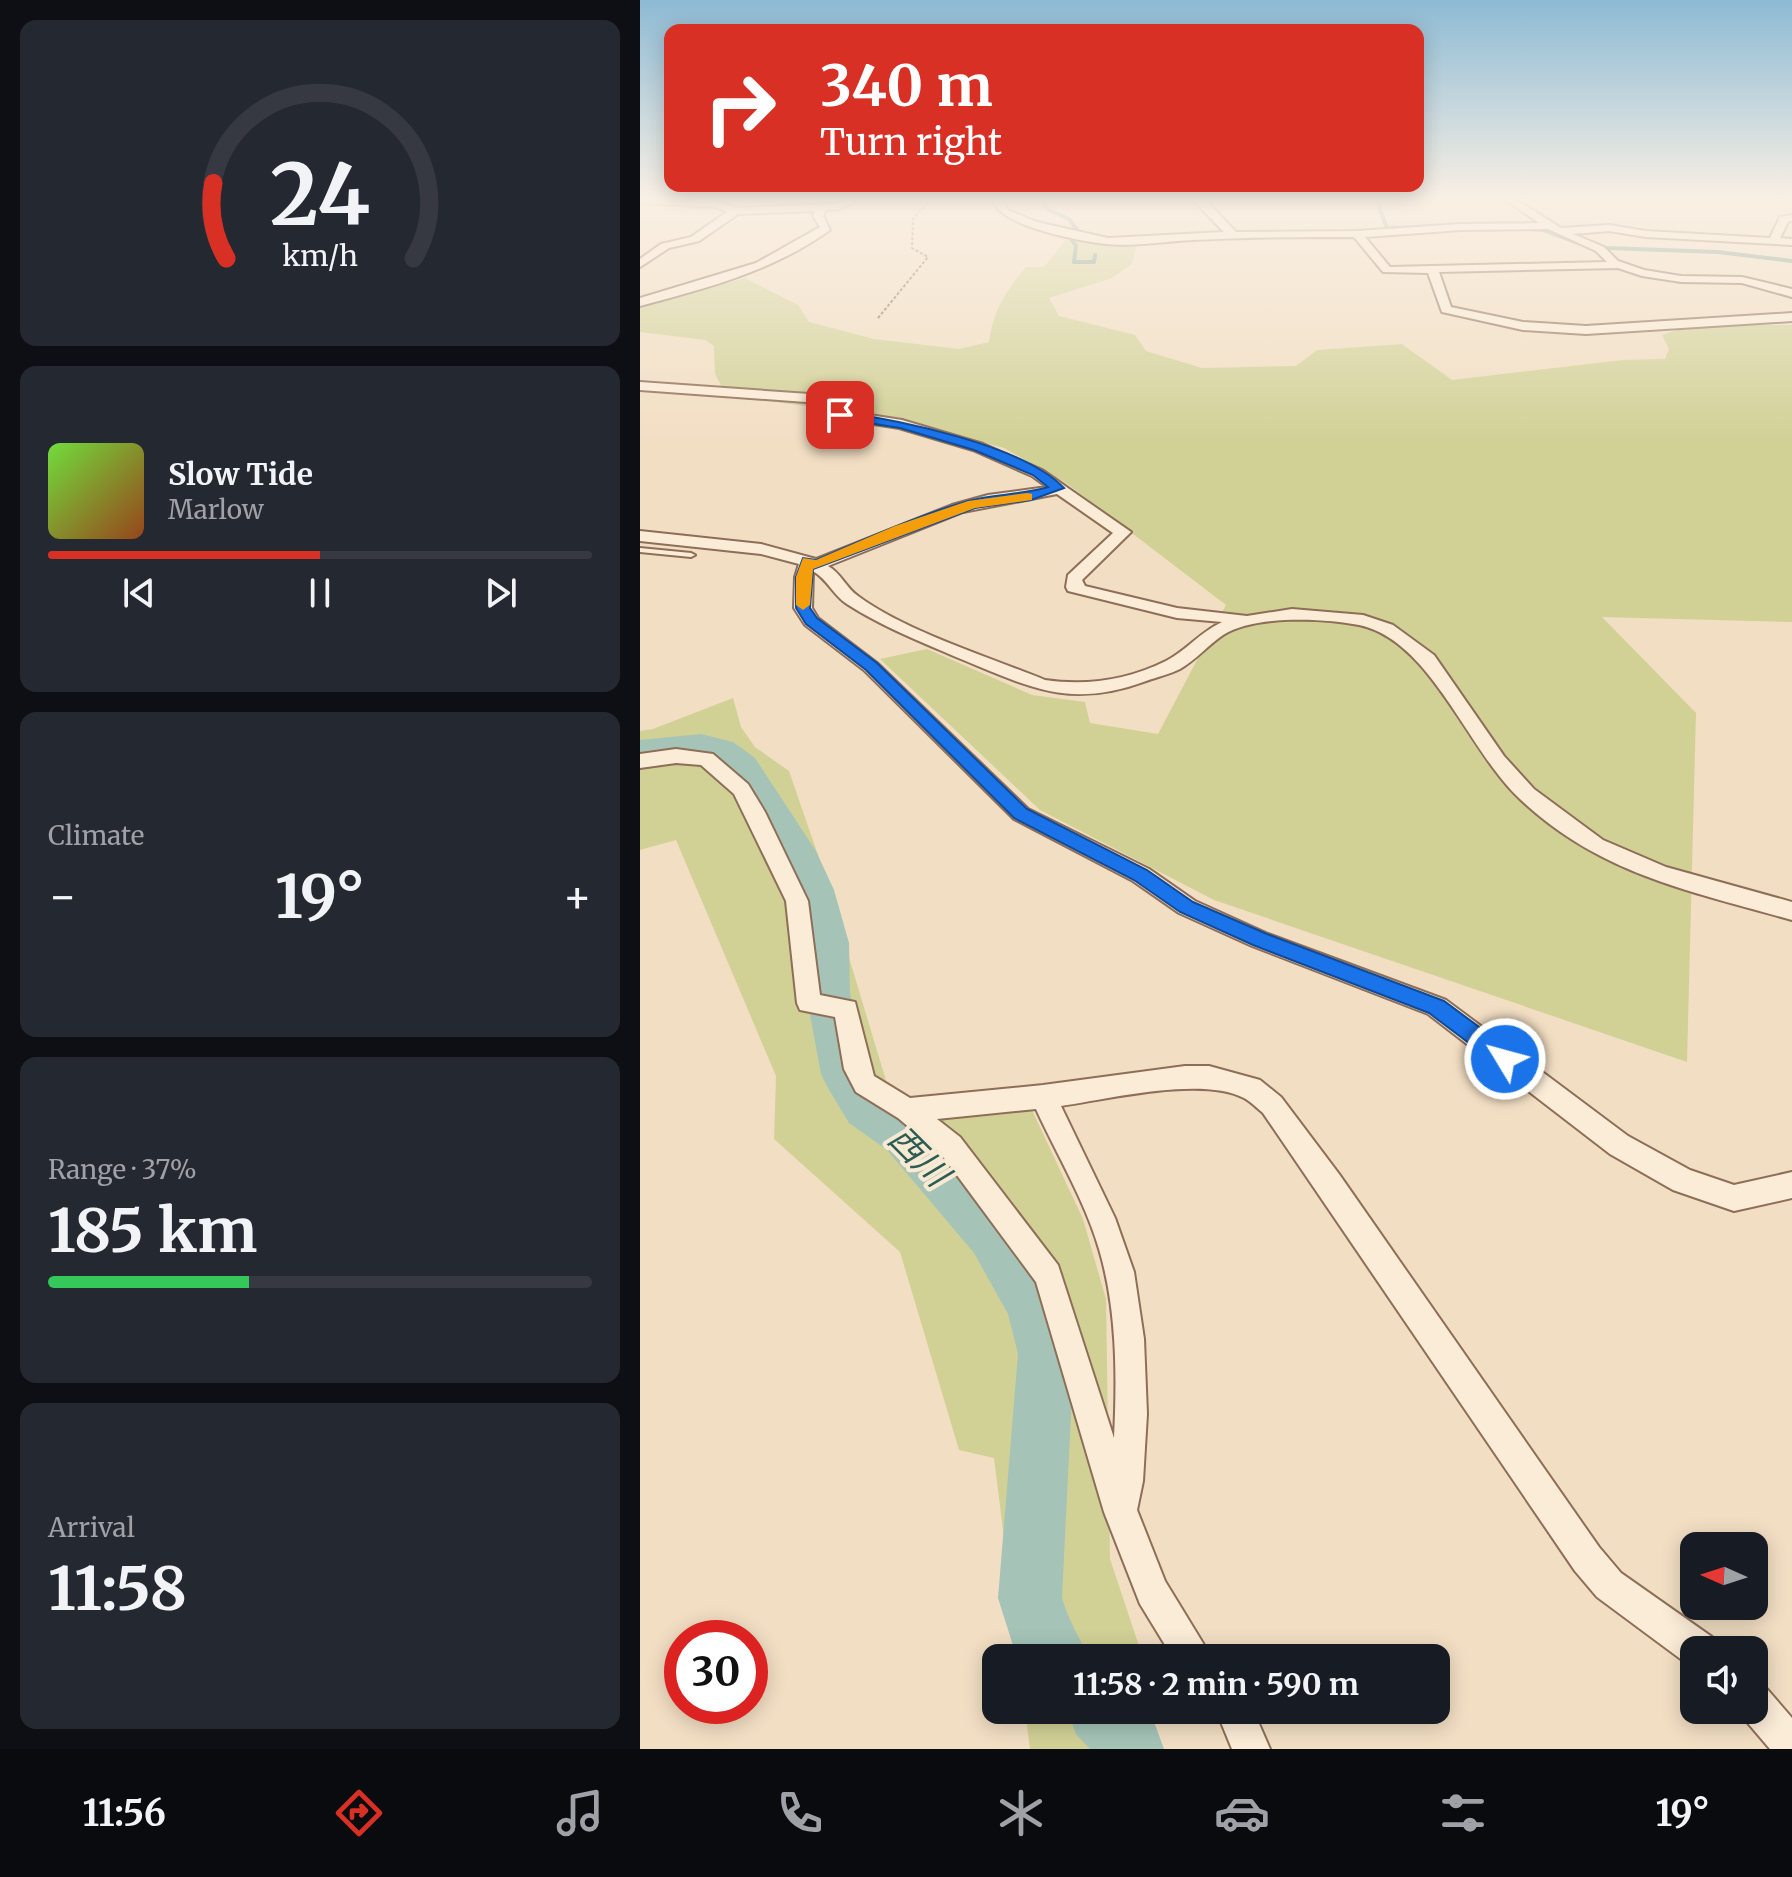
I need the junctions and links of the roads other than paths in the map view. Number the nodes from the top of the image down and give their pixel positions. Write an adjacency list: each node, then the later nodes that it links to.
1 (724, 280): 5 (street)
2 (1436, 280): 6 (street)
3 (1731, 280): 4 (street)
4 (1792, 293)
5 (640, 302)
6 (1792, 317)
7 (640, 386): 8 (street)
8 (1058, 488): 12 (street); 13 (street)
9 (640, 536): 12 (street)
10 (640, 550): 11 (lane)
11 (691, 555)
12 (812, 563): 13 (street); 18 (street)
13 (1253, 620): 15 (street)
14 (640, 761): 17 (street)
15 (1792, 911)
16 (1043, 1097): 17 (street); 19 (street); 20 (street)
17 (907, 1110): 19 (street)
18 (1792, 1185)
19 (1121, 1512): 21 (street)
20 (1680, 1636)
21 (1185, 1644)
22 (1768, 1719): 24 (street)
23 (1240, 1724): 25 (street)
24 (1792, 1747)
25 (1251, 1749)

